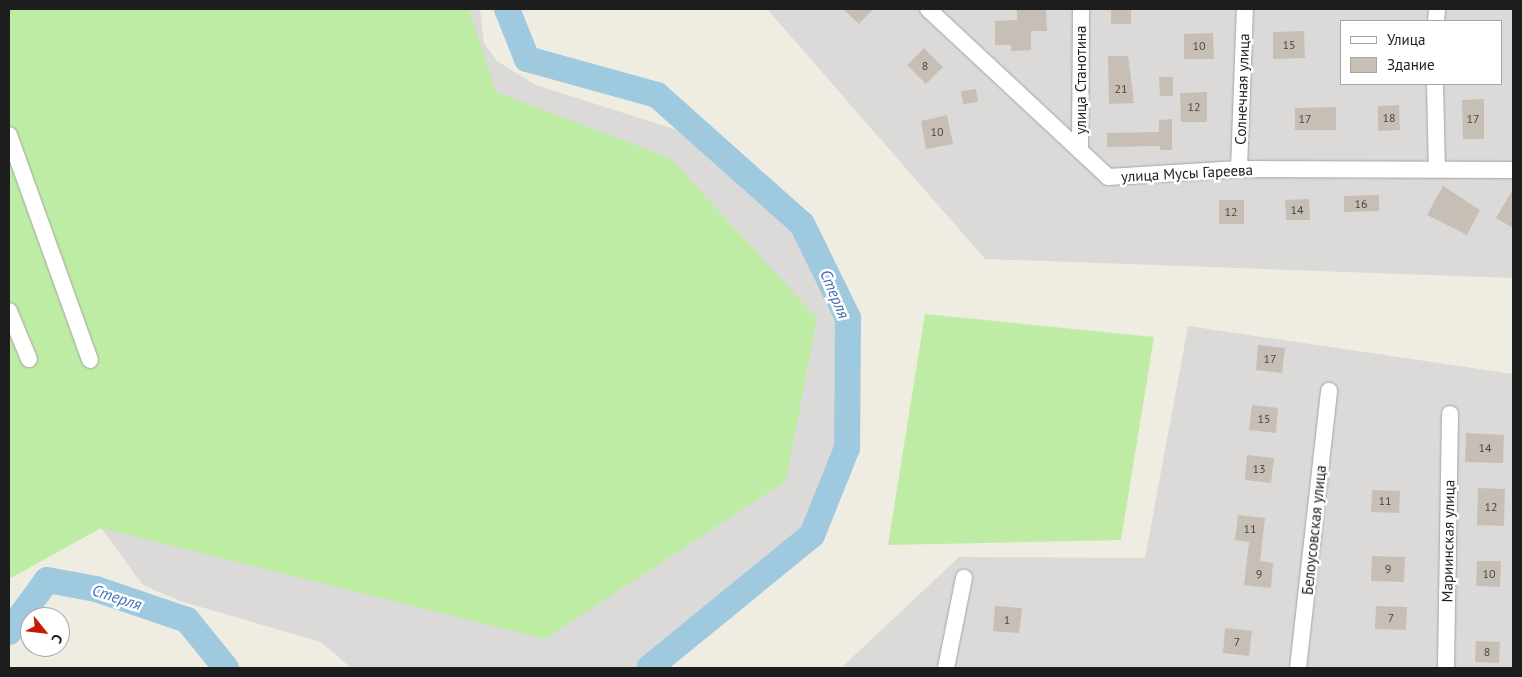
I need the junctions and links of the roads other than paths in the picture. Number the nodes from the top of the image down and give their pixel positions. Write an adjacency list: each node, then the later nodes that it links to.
1 (928, 9): 6 (street, улица Мусы Гареева)
2 (1081, 9): 6 (street, улица Станотина)
3 (1245, 9): 7 (street, Солнечная улица)
4 (1435, 85): 8 (street)
5 (9, 135): 12 (street)
6 (1080, 151): 7 (street, улица Мусы Гареева)
7 (1239, 169): 8 (street, улица Мусы Гареева)
8 (1437, 169): 9 (street, улица Мусы Гареева)
9 (1513, 170)
10 (9, 311): 11 (street)
11 (28, 359)
12 (90, 360)
13 (1329, 391): 17 (street, Белоусовская улица)
14 (1450, 414): 18 (street, Мариинская улица)
15 (964, 578): 16 (street)
16 (946, 668)
17 (1298, 668)
18 (1446, 668)

